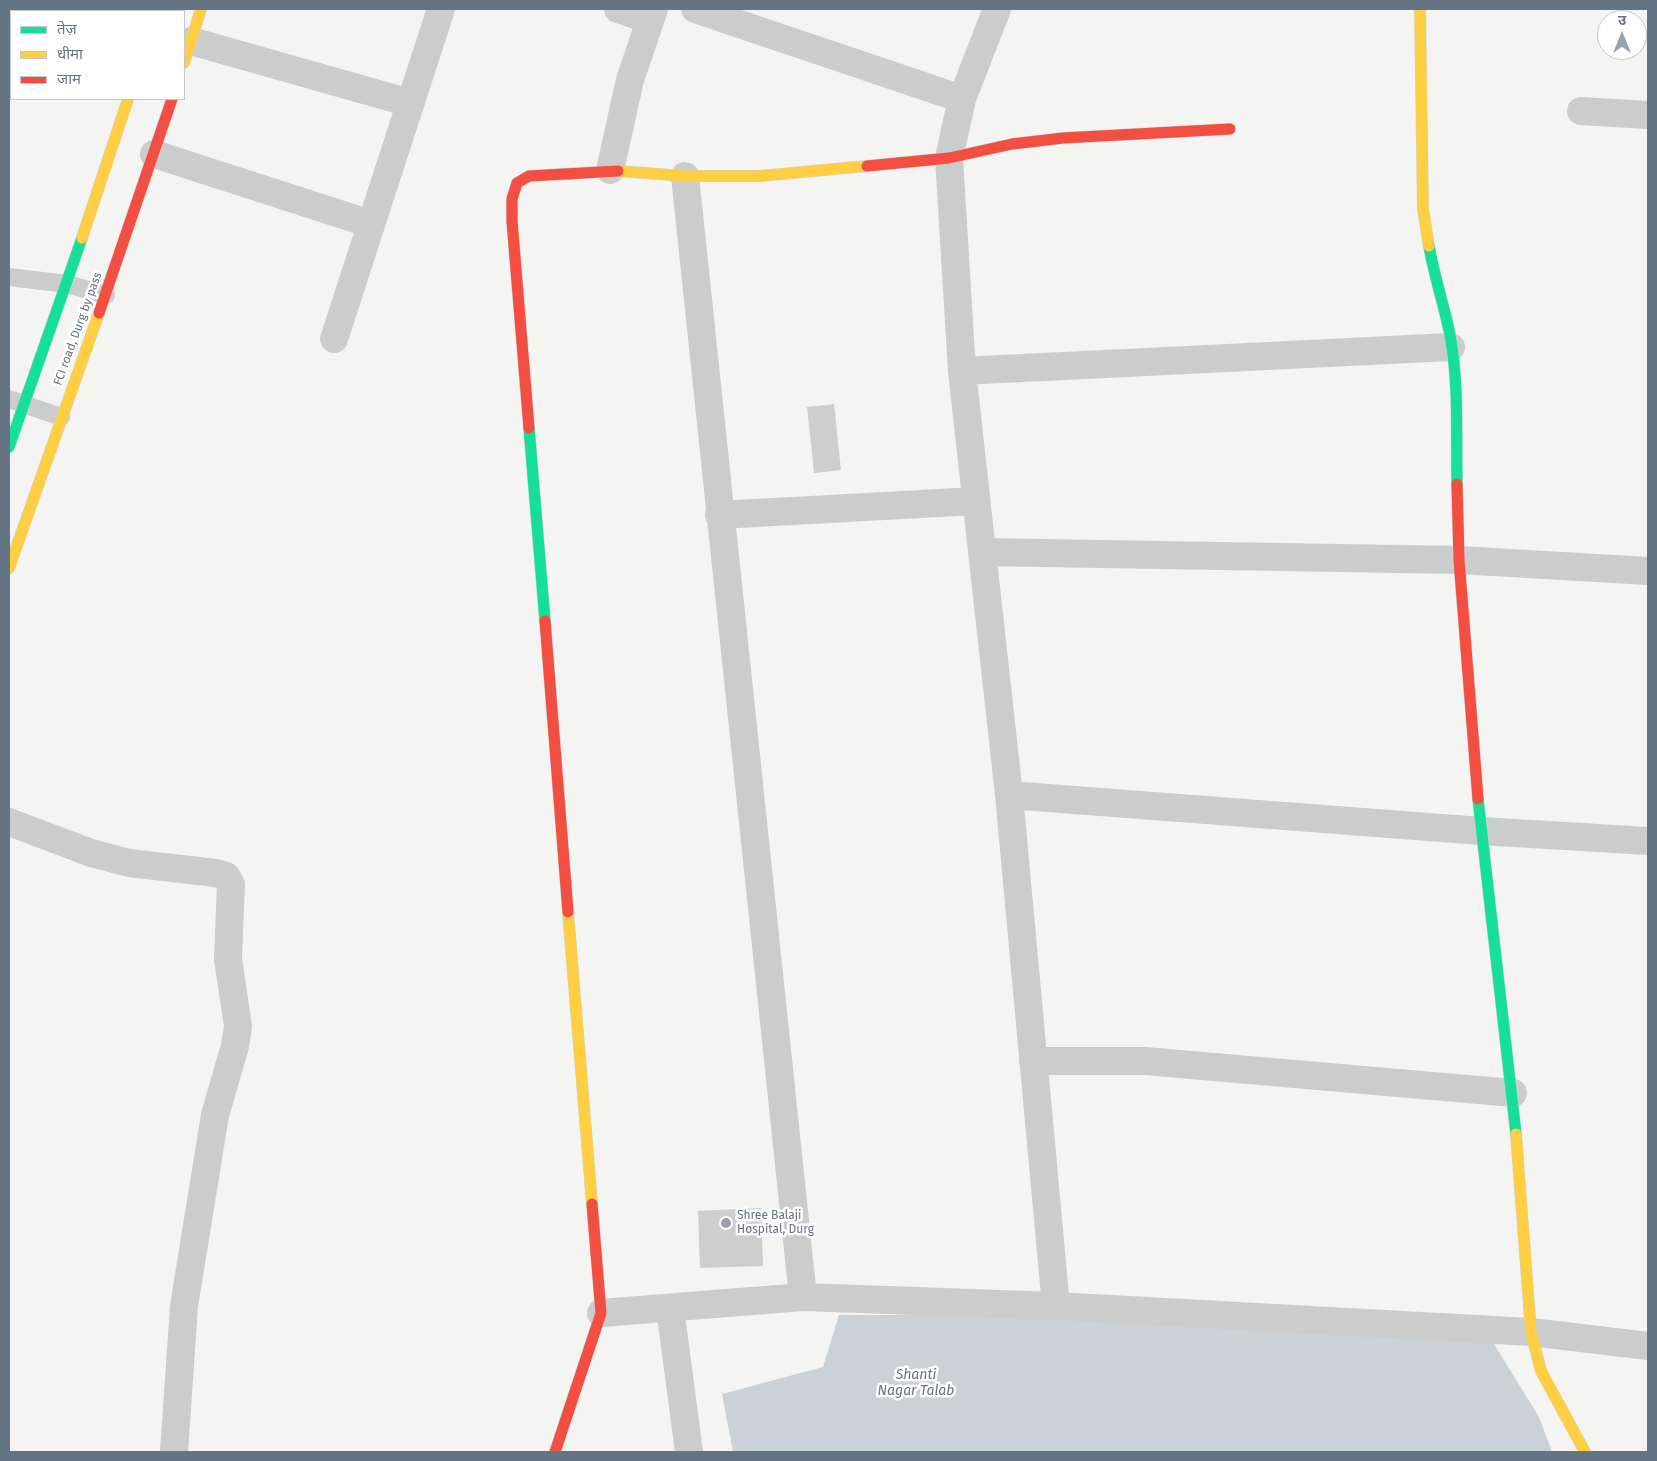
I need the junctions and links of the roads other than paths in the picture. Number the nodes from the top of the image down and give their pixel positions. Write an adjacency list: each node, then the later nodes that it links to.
1 (201, 9): 8 (street)
2 (441, 9): 12 (street)
3 (618, 9): 7 (street)
4 (695, 9): 9 (street)
5 (997, 9): 9 (street)
6 (1420, 9): 25 (street)
7 (652, 15): 18 (street)
8 (187, 52): 12 (street)
9 (962, 99): 17 (street)
10 (128, 100): 22 (street, FCI road, Durg by pass)
11 (172, 100): 16 (street, FCI road, Durg by pass)
12 (410, 103): 20 (street)
13 (1581, 111): 14 (street)
14 (1648, 115)
15 (1230, 129): 17 (street)
16 (154, 154): 20 (street); 23 (street, FCI road, Durg by pass)
17 (950, 158): 19 (street); 26 (street)
18 (610, 170): 19 (street); 45 (street)
19 (684, 176): 31 (street)
20 (371, 224): 24 (street)
21 (9, 277): 22 (lane)
22 (67, 284): 23 (lane); 27 (street, FCI road, Durg by pass)
23 (106, 294): 28 (street, FCI road, Durg by pass)
24 (334, 340)
25 (1451, 348): 26 (street); 33 (street)
26 (962, 371): 30 (street)
27 (16, 401): 28 (lane); 29 (street, FCI road, Durg by pass)
28 (61, 417): 34 (street, FCI road, Durg by pass)
29 (9, 447)
30 (976, 501): 31 (street); 32 (street)
31 (719, 515): 42 (street)
32 (982, 552): 33 (street); 36 (street)
33 (1459, 560): 35 (street); 38 (street)
34 (9, 568)
35 (1648, 571)
36 (1009, 795): 38 (street); 40 (street)
37 (9, 822): 48 (street)
38 (1481, 831): 39 (street); 41 (street)
39 (1648, 841)
40 (1033, 1061): 41 (street); 43 (street)
41 (1513, 1093): 46 (street)
42 (803, 1297): 43 (street); 44 (street)
43 (1056, 1306): 46 (street)
44 (670, 1308): 45 (street); 50 (street)
45 (601, 1313): 49 (street)
46 (1531, 1332): 47 (street); 51 (street)
47 (1648, 1346)
48 (174, 1452)
49 (555, 1452)
50 (689, 1452)
51 (1585, 1452)

